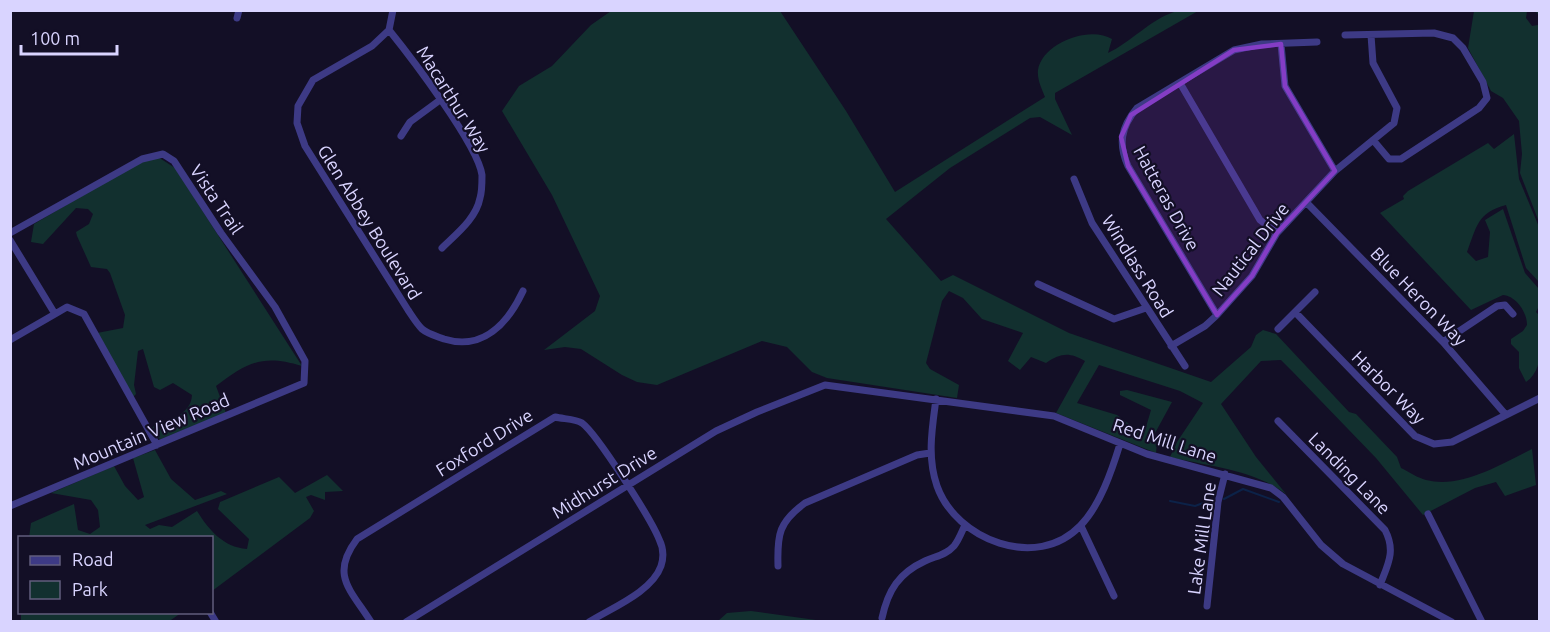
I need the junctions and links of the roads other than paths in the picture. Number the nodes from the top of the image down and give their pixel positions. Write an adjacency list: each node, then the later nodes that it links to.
1 (393, 10): 2 (street)
2 (388, 30): 8 (street, Macarthur Way); 19 (street, Glen Abbey Boulevard)
3 (1345, 35): 4 (street)
4 (1371, 35): 10 (street, Nautical Drive); 10 (street)
5 (1317, 42): 6 (street, Hatteras Drive)
6 (1281, 44): 7 (street, Hatteras Drive); 11 (street)
7 (1180, 83): 15 (street); 25 (street, Hatteras Drive)
8 (440, 100): 9 (street); 17 (street, Macarthur Way)
9 (401, 136)
10 (1374, 140): 11 (street, Nautical Drive)
11 (1335, 171): 13 (street, Nautical Drive)
12 (1074, 179): 21 (street, Windlass Road)
13 (1306, 202): 15 (street, Nautical Drive); 28 (street, Blue Heron Way)
14 (10, 233): 31 (street, Vista Trail)
15 (1277, 233): 25 (street, Nautical Drive)
16 (10, 240): 23 (street)
17 (442, 248)
18 (1038, 284): 21 (street)
19 (523, 291)
20 (1315, 292): 22 (street)
21 (1146, 308): 29 (street, Windlass Road)
22 (1295, 312): 26 (street); 35 (street, Harbor Way)
23 (55, 314): 27 (street); 38 (street)
24 (1513, 314): 28 (street)
25 (1217, 315): 29 (street, Nautical Drive)
26 (1278, 329)
27 (10, 340)
28 (1443, 342): 35 (street, Blue Heron Way)
29 (1171, 346): 30 (street, Windlass Road)
30 (1185, 366)
31 (304, 383): 38 (street, Mountain View Road)
32 (825, 385): 34 (street, Red Mill Lane); 41 (street, Midhurst Drive)
33 (1539, 398): 35 (street, Harbor Way)
34 (936, 399): 37 (street, Red Mill Lane); 39 (street)
35 (1506, 415)
36 (1278, 422): 47 (street, Landing Lane)
37 (1120, 444): 40 (street, Red Mill Lane); 45 (street)
38 (157, 445): 42 (street, Mountain View Road)
39 (930, 453): 44 (street); 46 (street)
40 (1225, 474): 47 (street, Red Mill Lane); 49 (street, Lake Mill Lane)
41 (626, 486): 51 (street, Foxford Drive); 52 (street, Midhurst Drive); 53 (street, Foxford Drive)
42 (10, 506)
43 (1428, 514): 55 (street)
44 (965, 525): 45 (street); 50 (street)
45 (1081, 526): 48 (street)
46 (778, 566)
47 (1380, 585): 54 (street, Red Mill Lane)
48 (1114, 596)
49 (1207, 606)
50 (882, 618)
51 (370, 621)
52 (406, 621)
53 (589, 621)
54 (1452, 621)
55 (1482, 621)

